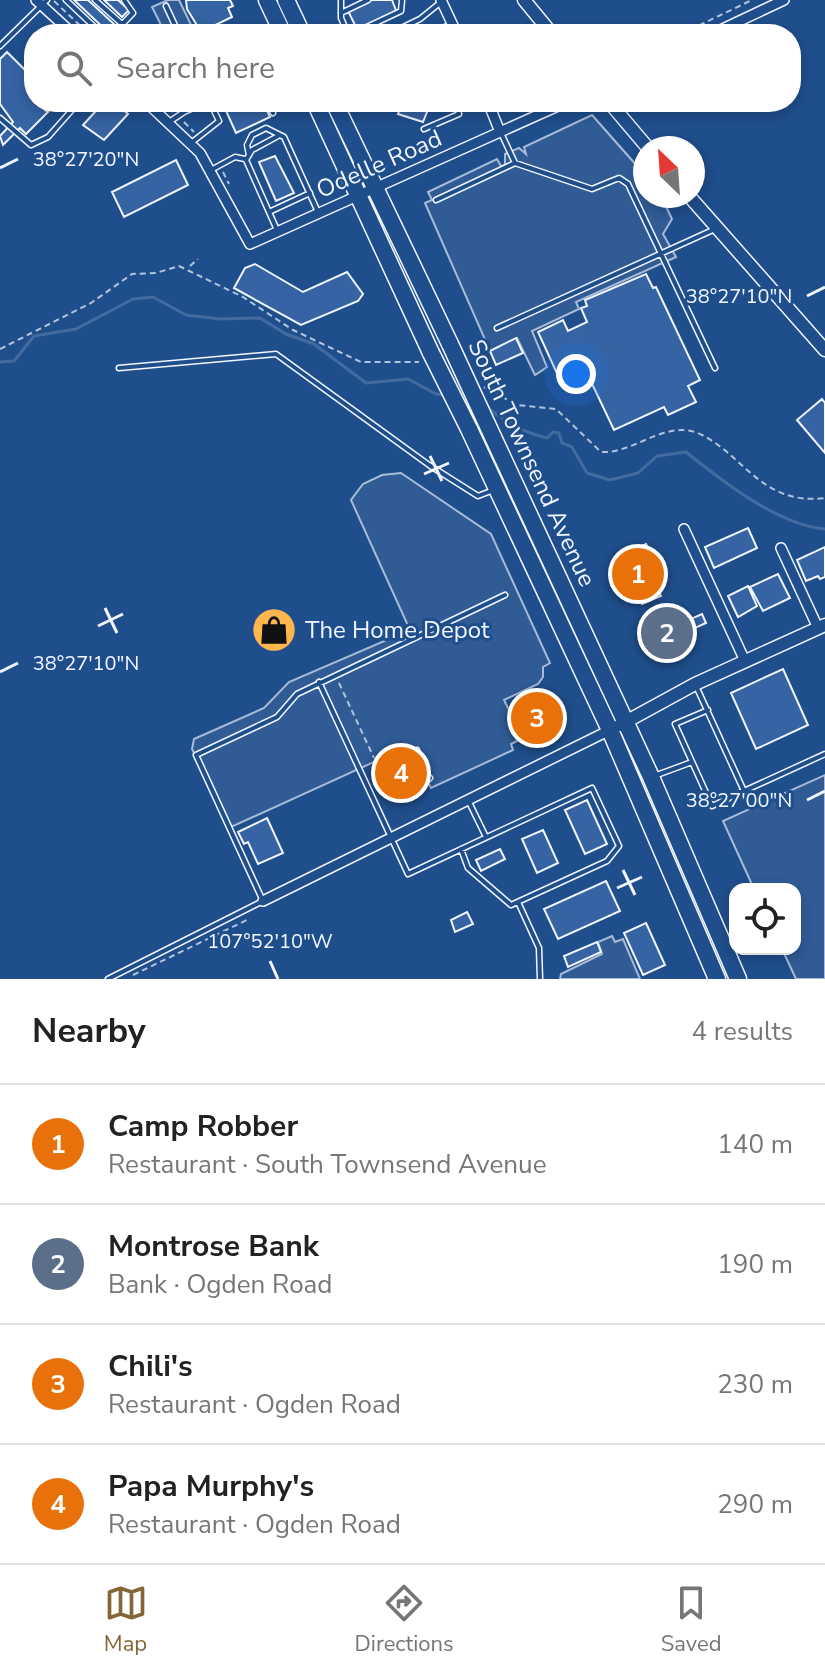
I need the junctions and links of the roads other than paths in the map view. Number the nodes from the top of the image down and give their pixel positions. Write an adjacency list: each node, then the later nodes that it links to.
1 (66, 0): 15 (lane)
2 (95, 0): 16 (lane)
3 (124, 0): 16 (lane)
4 (341, 0): 13 (lane)
5 (368, 0): 13 (lane)
6 (402, 0): 21 (lane)
7 (442, 0): 22 (lane); 23 (street)
8 (524, 0): 24 (street)
9 (784, 0): 25 (street)
10 (276, 1): 18 (highway); 19 (highway)
11 (42, 2): 14 (street); 26 (lane)
12 (166, 6): 17 (lane)
13 (341, 13): 20 (lane)
14 (63, 24)
15 (91, 24)
16 (122, 24)
17 (174, 24)
18 (281, 24)
19 (294, 24)
20 (346, 24)
21 (372, 24)
22 (410, 24)
23 (453, 24)
24 (544, 24)
25 (733, 24)
26 (0, 46)
27 (70, 112): 37 (lane)
28 (158, 112): 38 (street)
29 (184, 112): 38 (lane)
30 (214, 112): 43 (lane)
31 (320, 112): 49 (highway, South Townsend Avenue)
32 (339, 112): 47 (highway, South Townsend Avenue)
33 (458, 112): 39 (lane)
34 (492, 112): 40 (street)
35 (545, 112): 40 (street, Odelle Road)
36 (617, 112): 42 (street)
37 (0, 118)
38 (169, 122): 43 (street)
39 (424, 129)
40 (500, 132): 45 (lane); 47 (street, Odelle Road)
41 (278, 136): 44 (lane); 44 (lane); 48 (lane)
42 (638, 136)
43 (191, 143): 46 (street)
44 (248, 158): 46 (lane); 52 (lane)
45 (515, 163): 50 (lane); 56 (lane)
46 (211, 170): 55 (street, Odelle Road)
47 (376, 188): 49 (street, Odelle Road); 70 (highway, South Townsend Avenue, bridge)
48 (310, 193): 52 (lane); 53 (lane)
49 (358, 195): 53 (street, Odelle Road); 61 (highway, South Townsend Avenue, bridge)
50 (436, 200)
51 (700, 208): 54 (street)
52 (269, 212): 55 (lane)
53 (319, 213): 55 (street, Odelle Road)
54 (717, 228): 56 (lane); 58 (street)
55 (277, 232)
56 (663, 253): 57 (lane); 60 (lane)
57 (497, 328)
58 (825, 350)
59 (119, 368): 61 (lane)
60 (715, 368)
61 (497, 488): 71 (highway, South Townsend Avenue)
62 (684, 529): 66 (street)
63 (781, 548): 65 (street)
64 (505, 595): 67 (lane)
65 (823, 626): 66 (street)
66 (745, 661): 68 (street)
67 (319, 682): 79 (lane); 82 (lane)
68 (695, 684): 69 (lane); 70 (street)
69 (708, 710): 74 (lane); 77 (lane)
70 (626, 722): 71 (street); 75 (highway, South Townsend Avenue)
71 (610, 730): 78 (street); 87 (highway, South Townsend Avenue)
72 (417, 750): 76 (lane)
73 (825, 754): 77 (lane)
74 (692, 762): 75 (lane); 77 (lane)
75 (651, 777): 84 (highway, South Townsend Avenue)
76 (430, 778)
77 (744, 791)
78 (468, 799): 79 (street); 80 (lane)
79 (391, 837): 81 (lane); 82 (street)
80 (486, 837): 81 (lane); 83 (lane)
81 (461, 849): 83 (lane)
82 (263, 901): 85 (lane)
83 (518, 902): 86 (lane)
84 (738, 975)
85 (108, 979)
86 (540, 979)
87 (717, 979)

